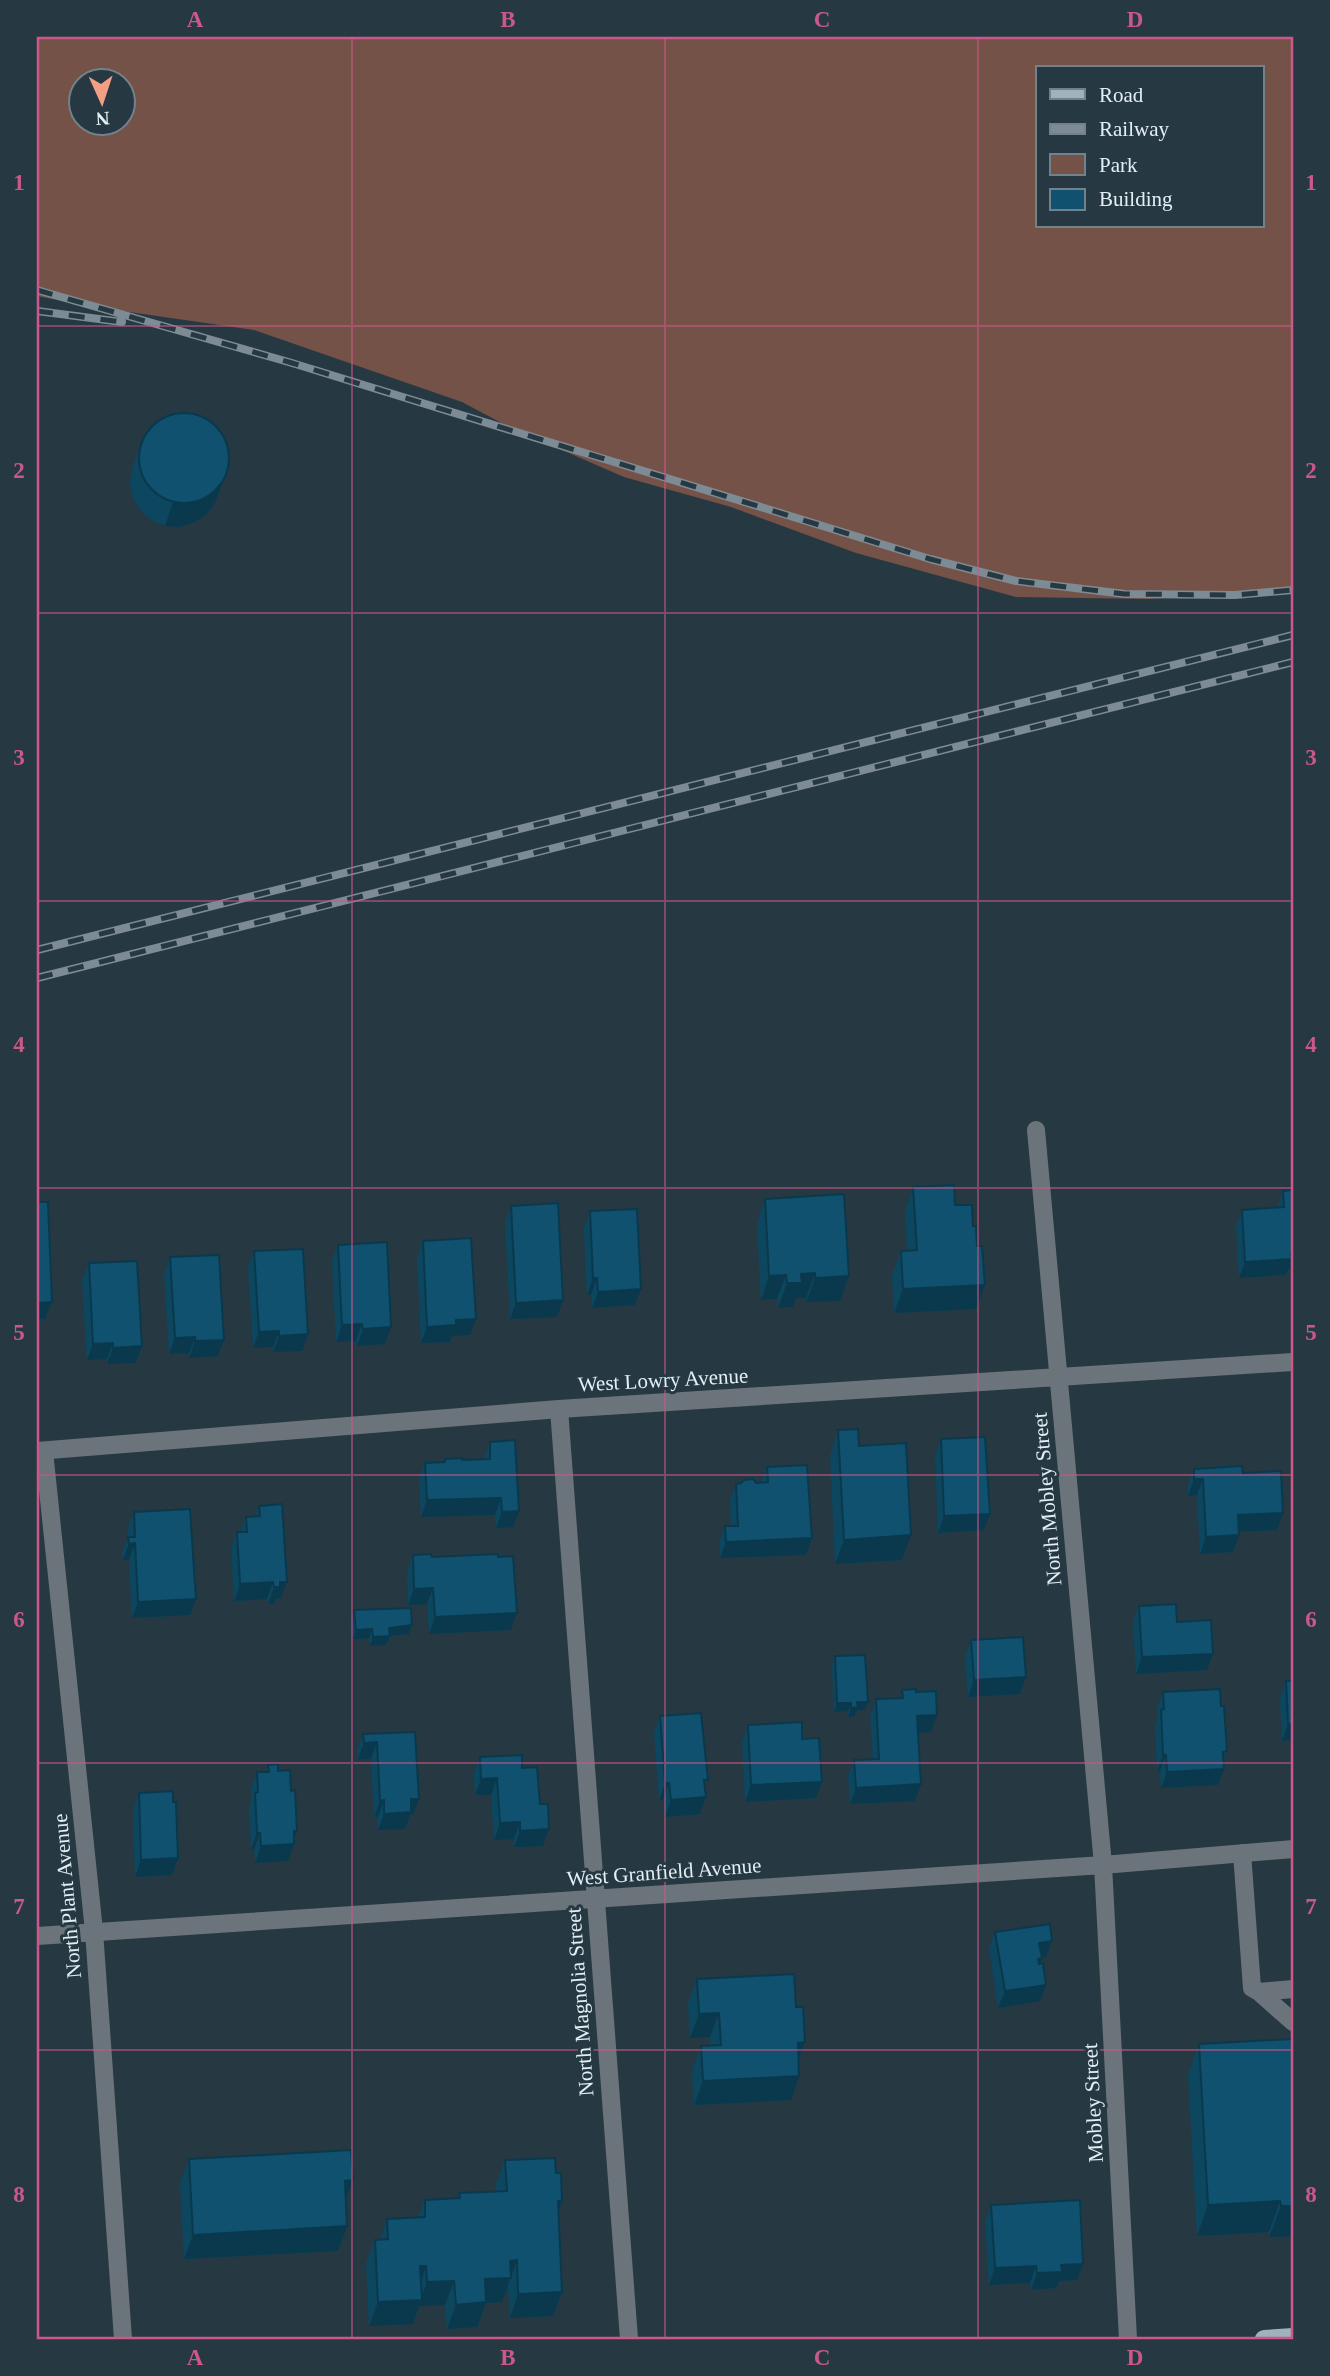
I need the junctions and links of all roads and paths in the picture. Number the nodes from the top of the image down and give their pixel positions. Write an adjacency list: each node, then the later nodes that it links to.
1 (1035, 1130): 3 (street, North Mobley Street)
2 (1293, 1362): 3 (street, West Lowry Avenue)
3 (1058, 1379): 4 (street, West Lowry Avenue); 8 (street, North Mobley Street)
4 (559, 1409): 5 (street, West Lowry Avenue); 9 (street, North Magnolia Street)
5 (40, 1451): 10 (street, North Plant Avenue)
6 (1293, 1849): 7 (street, West Granfield Avenue)
7 (1242, 1853): 8 (street, West Granfield Avenue); 13 (street)
8 (1103, 1865): 9 (street, West Granfield Avenue); 18 (street, Mobley Street)
9 (596, 1899): 10 (street, West Granfield Avenue); 17 (street, North Magnolia Street)
10 (94, 1931): 11 (street, West Granfield Avenue); 16 (street, North Plant Avenue)
11 (37, 1936)
12 (1293, 1989): 13 (street)
13 (1259, 1992): 14 (street)
14 (1293, 2022)
15 (1293, 2337): 19 (main road)
16 (123, 2339)
17 (629, 2339)
18 (1128, 2339)
19 (1264, 2339)

